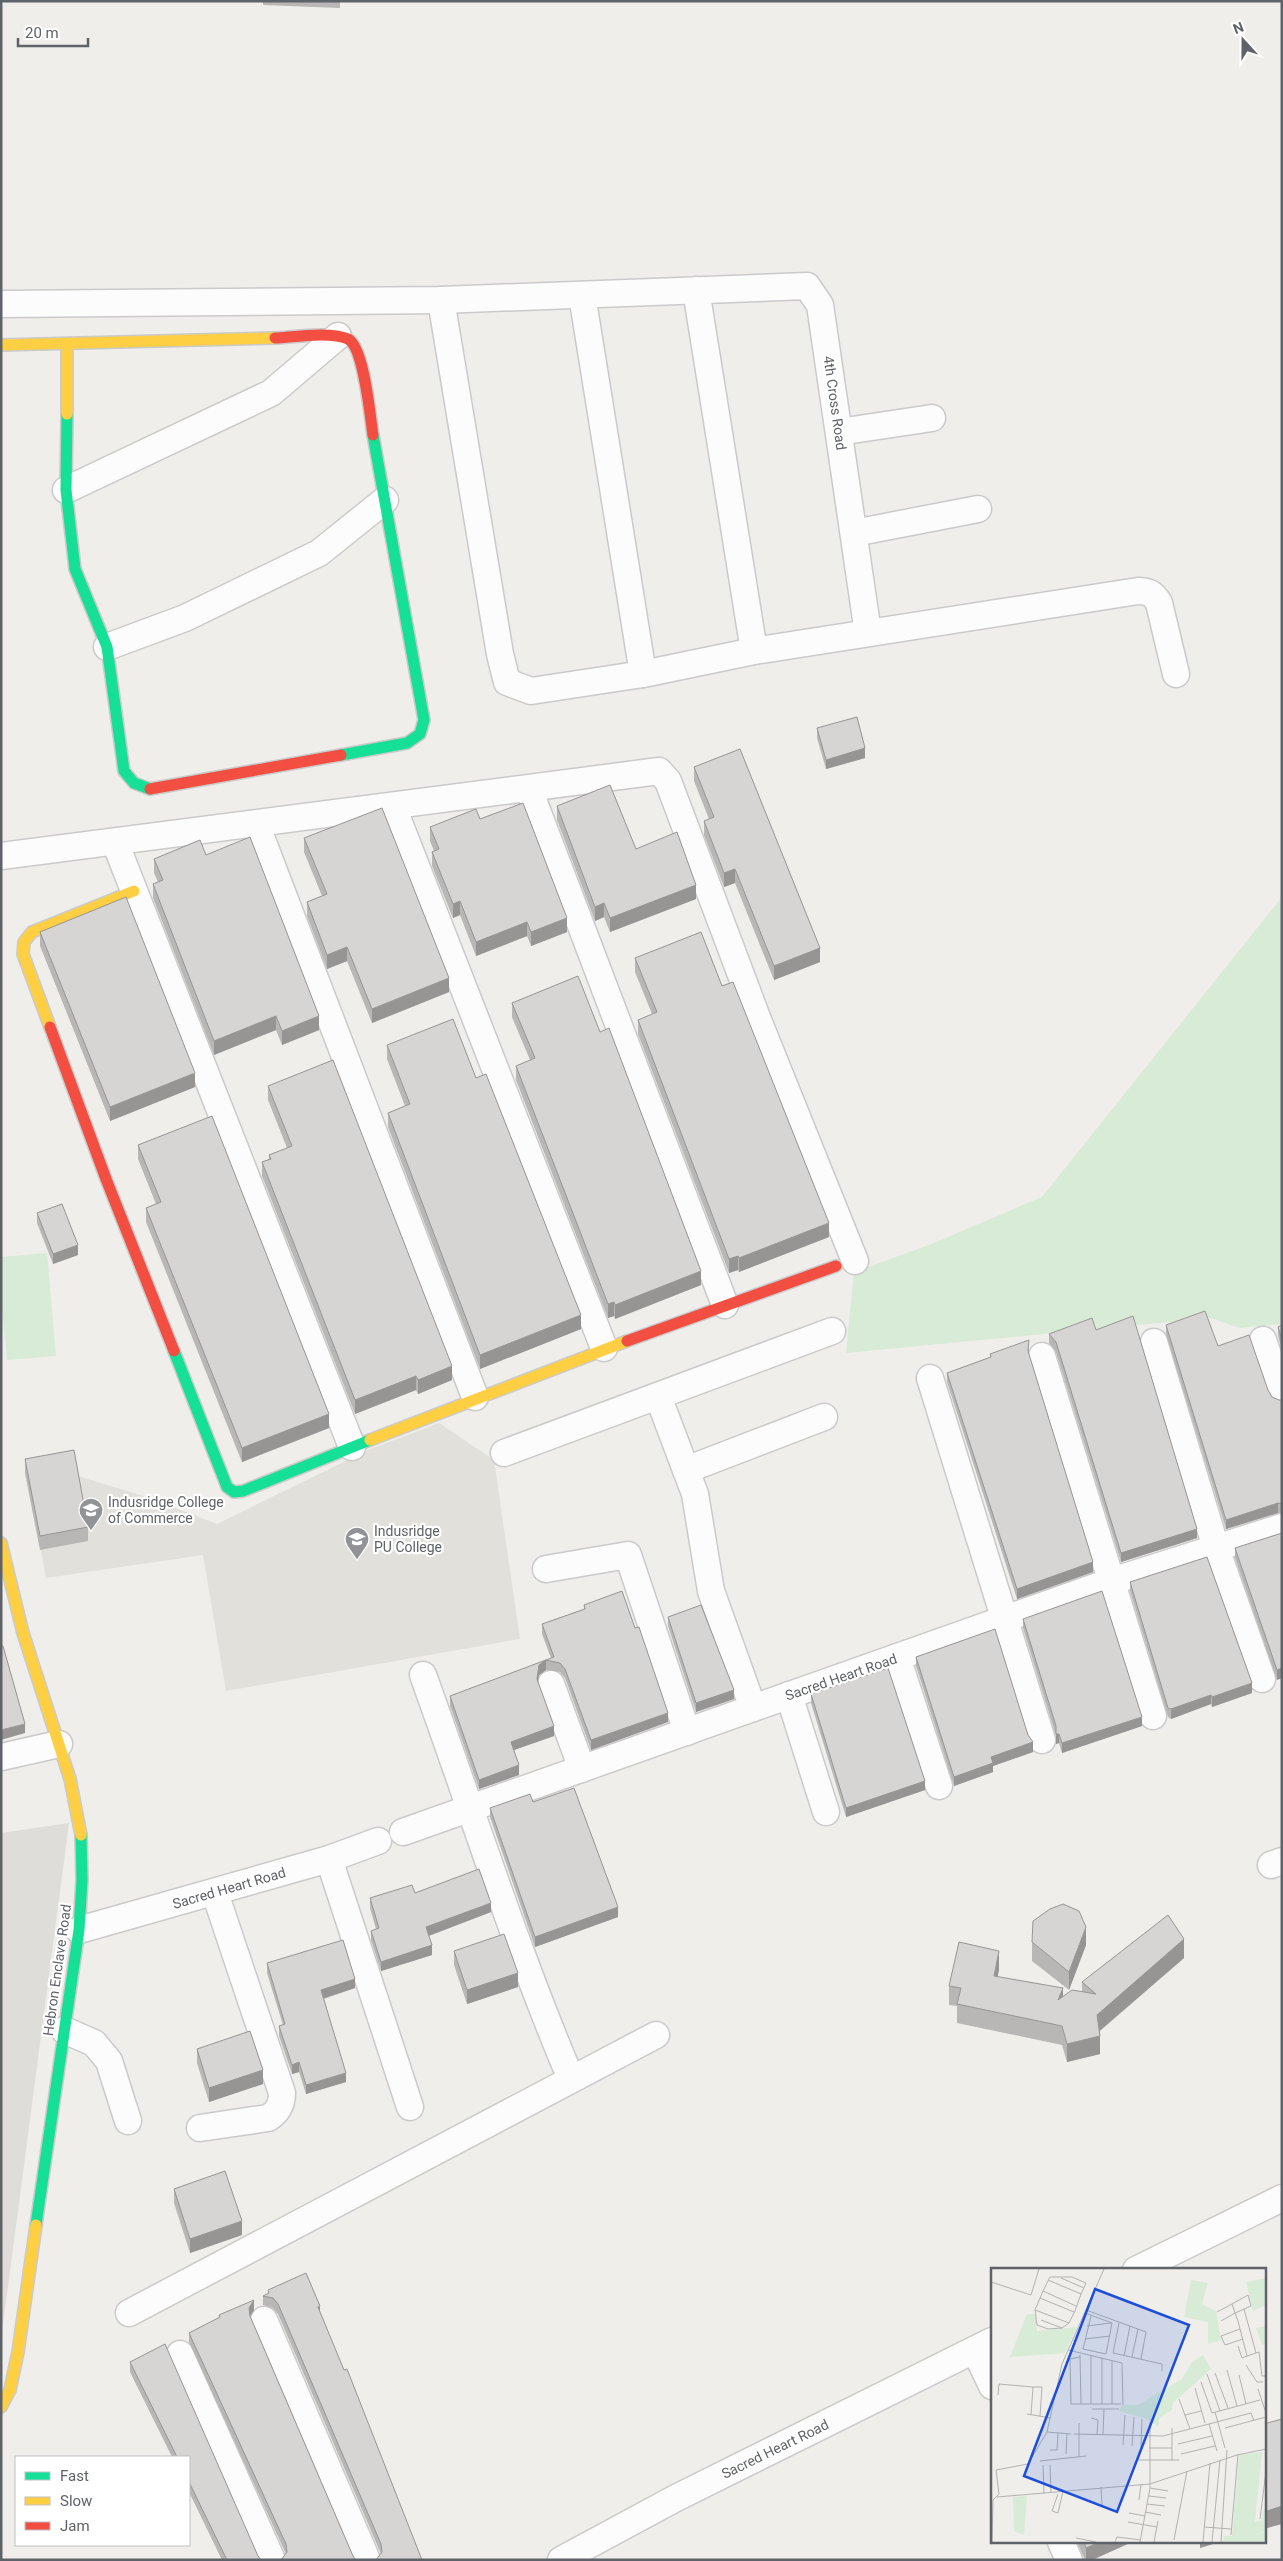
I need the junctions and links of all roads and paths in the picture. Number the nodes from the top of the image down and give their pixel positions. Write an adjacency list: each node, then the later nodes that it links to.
1 (696, 290): 2 (street); 9 (street, 4th Cross Road); 16 (street)
2 (582, 295): 3 (street); 17 (street)
3 (441, 300): 4 (street); 17 (street)
4 (1, 304)
5 (338, 336): 7 (street); 10 (street); 11 (street)
6 (1, 345): 7 (street)
7 (67, 345): 10 (street)
8 (932, 418): 9 (street)
9 (839, 432): 13 (street, 4th Cross Road)
10 (66, 490): 15 (street)
11 (385, 500): 15 (street); 15 (street)
12 (978, 509): 13 (street)
13 (854, 533): 14 (street, 4th Cross Road)
14 (868, 633): 16 (street); 18 (street)
15 (107, 647)
16 (754, 651): 17 (street)
17 (642, 674)
18 (1176, 674)
19 (529, 789): 20 (street); 25 (street); 26 (street)
20 (393, 807): 21 (street); 30 (street)
21 (256, 824): 22 (street); 35 (street)
22 (115, 842): 23 (street); 24 (street)
23 (1, 856)
24 (134, 890): 37 (street); 37 (street)
25 (846, 1264): 26 (street)
26 (725, 1305): 30 (street)
27 (832, 1331): 34 (street)
28 (1263, 1340): 33 (street)
29 (1154, 1342): 42 (street)
30 (604, 1348): 35 (street)
31 (1042, 1356): 44 (street)
32 (930, 1378): 45 (street)
33 (1282, 1395)
34 (658, 1396): 38 (street); 39 (street)
35 (475, 1397): 37 (street)
36 (824, 1417): 39 (street)
37 (352, 1446)
38 (504, 1453)
39 (686, 1470): 51 (street)
40 (1282, 1527): 42 (street, Sacred Heart Road)
41 (1, 1542): 55 (street, Hebron Enclave Road)
42 (1216, 1548): 44 (street, Sacred Heart Road); 48 (street)
43 (546, 1569): 53 (street)
44 (1112, 1581): 45 (street, Sacred Heart Road); 52 (street)
45 (1004, 1619): 46 (street, Sacred Heart Road); 54 (street)
46 (897, 1657): 50 (street, Sacred Heart Road); 58 (street)
47 (423, 1675): 59 (street)
48 (1262, 1680)
49 (551, 1684): 57 (street)
50 (789, 1695): 51 (street, Sacred Heart Road); 60 (street)
51 (753, 1708): 53 (street, Sacred Heart Road)
52 (1154, 1716)
53 (687, 1732): 57 (street, Sacred Heart Road)
54 (1042, 1740)
55 (59, 1744): 56 (street); 65 (street, Hebron Enclave Road)
56 (1, 1757)
57 (582, 1768): 59 (street, Sacred Heart Road)
58 (939, 1786)
59 (471, 1808): 61 (street, Sacred Heart Road); 68 (street)
60 (826, 1812)
61 (403, 1832)
62 (378, 1842): 63 (street, Sacred Heart Road)
63 (329, 1859): 64 (street, Sacred Heart Road); 69 (street)
64 (214, 1893): 65 (street, Sacred Heart Road); 71 (street)
65 (79, 1930): 66 (street, Hebron Enclave Road)
66 (64, 2030): 70 (street); 79 (street, Hebron Enclave Road)
67 (656, 2034): 68 (street)
68 (571, 2079): 74 (street)
69 (410, 2107)
70 (128, 2121)
71 (200, 2128)
72 (1282, 2198): 73 (street)
73 (1140, 2268)
74 (129, 2313)
75 (264, 2320): 82 (street)
76 (984, 2345): 78 (street); 83 (street, Sacred Heart Road)
77 (180, 2354): 81 (street)
78 (991, 2381)
79 (1, 2407)
80 (1062, 2544): 84 (street)
81 (272, 2560)
82 (367, 2560)
83 (561, 2560)
84 (1069, 2560)

